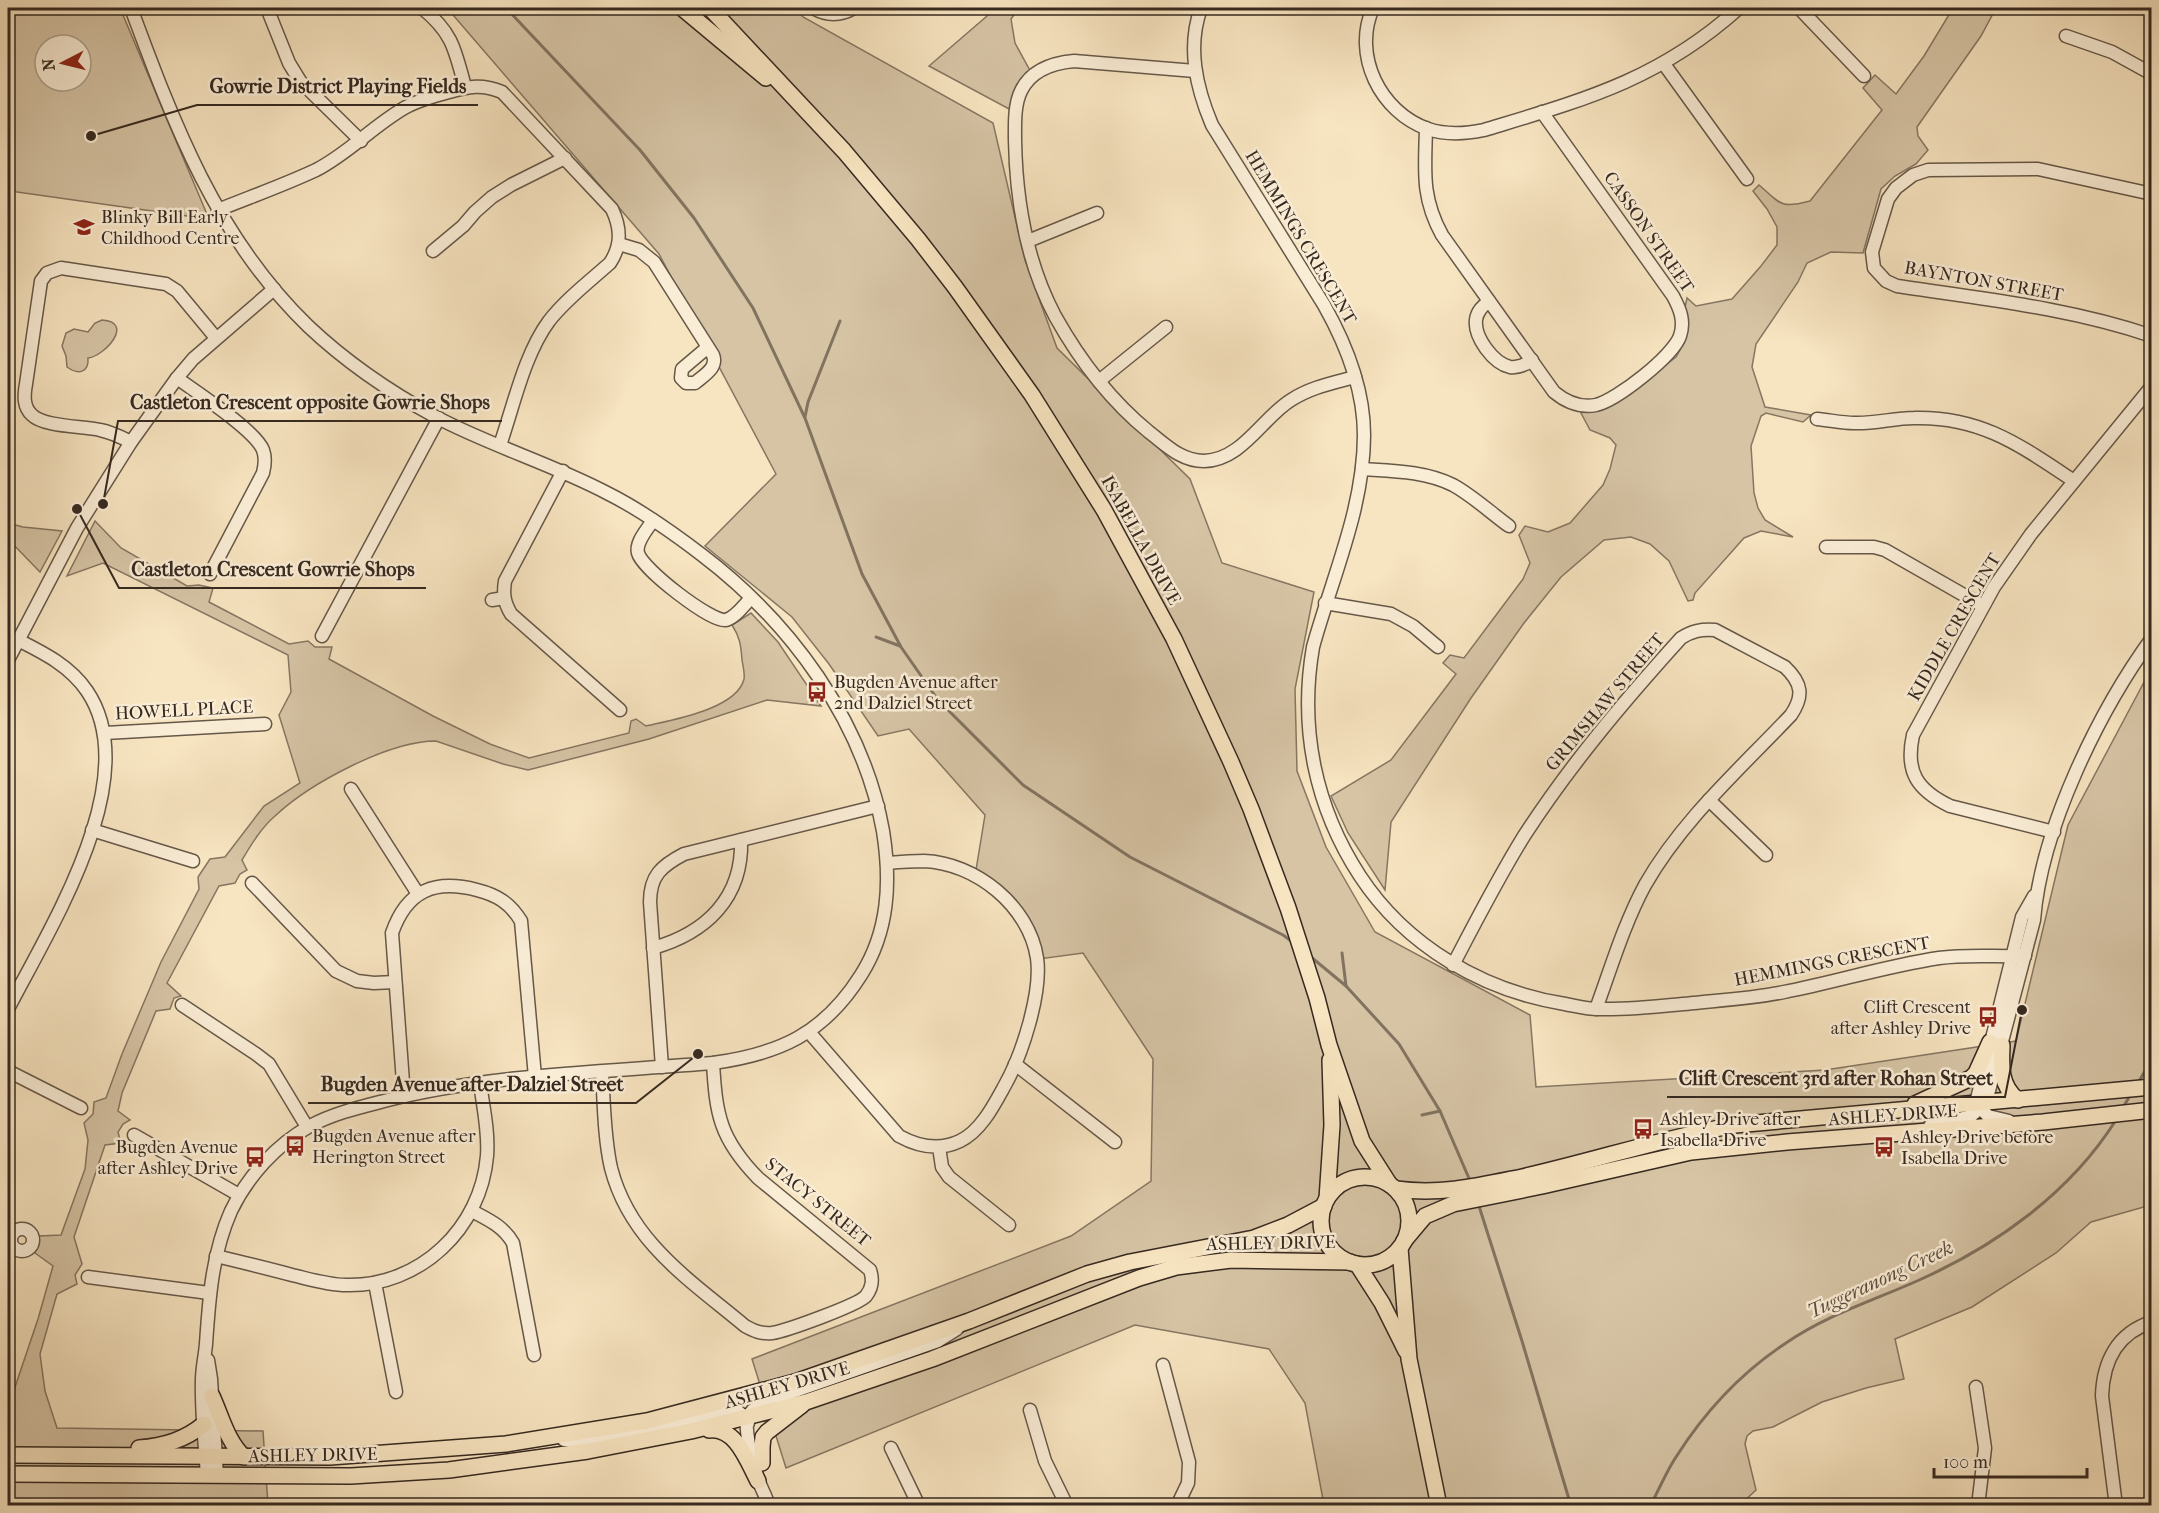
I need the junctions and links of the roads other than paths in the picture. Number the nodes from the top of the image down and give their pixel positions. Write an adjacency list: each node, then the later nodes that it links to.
1 (131, 8): 25 (street)
2 (267, 8): 21 (street)
3 (422, 8): 17 (street)
4 (682, 8): 19 (main road, ISABELLA DRIVE)
5 (710, 8): 19 (main road, ISABELLA DRIVE)
6 (813, 8): 7 (street)
7 (855, 8)
8 (1201, 8): 14 (street, HEMMINGS CRESCENT)
9 (1373, 8): 20 (street)
10 (1739, 8): 13 (street)
11 (1798, 8): 16 (street)
12 (2066, 36): 15 (street)
13 (1664, 64): 18 (street); 23 (street)
14 (1195, 70): 27 (street); 37 (street, HEMMINGS CRESCENT)
15 (2151, 74)
16 (1864, 76)
17 (465, 87): 21 (street); 22 (street)
18 (1542, 112): 20 (street); 36 (street, CASSON STREET)
19 (809, 115): 83 (main road, ISABELLA DRIVE)
20 (1426, 128): 31 (street, CASSON STREET)
21 (361, 141): 25 (street)
22 (565, 158): 28 (street); 29 (street)
23 (1747, 179)
24 (2151, 194): 33 (street, BAYNTON STREET)
25 (218, 210): 30 (street)
26 (1097, 213): 27 (street)
27 (1028, 242): 39 (street)
28 (619, 244): 35 (street); 44 (street)
29 (433, 250)
30 (274, 289): 34 (street); 41 (street)
31 (1489, 301): 36 (street, CASSON STREET); 36 (street)
32 (1166, 327): 39 (street)
33 (2151, 336)
34 (216, 338): 38 (street); 43 (street)
35 (708, 347)
36 (1532, 360)
37 (1355, 377): 39 (street); 45 (street, HEMMINGS CRESCENT)
38 (177, 378): 43 (street); 51 (street)
39 (1099, 381)
40 (2151, 386): 47 (street, KIDDLE CRESCENT)
41 (439, 418): 44 (street); 55 (street)
42 (1817, 419): 47 (street)
43 (131, 442): 57 (street)
44 (500, 445): 46 (street)
45 (1362, 469): 49 (street); 53 (street, HEMMINGS CRESCENT)
46 (563, 471): 48 (street); 60 (street)
47 (2074, 481): 54 (street, KIDDLE CRESCENT)
48 (654, 520): 52 (street); 52 (street)
49 (1509, 526)
50 (1827, 547): 54 (street)
51 (210, 574)
52 (751, 598): 65 (street)
53 (1325, 603): 58 (street); 76 (street, HEMMINGS CRESCENT)
54 (1983, 606): 67 (street, KIDDLE CRESCENT)
55 (322, 636)
56 (2151, 638): 67 (street)
57 (18, 640): 59 (street); 62 (street)
58 (1438, 647)
59 (8, 660)
60 (621, 710)
61 (265, 724): 62 (street, HOWELL PLACE)
62 (105, 733): 66 (street)
63 (351, 789): 73 (street)
64 (1709, 800): 69 (street); 76 (street, GRIMSHAW STREET); 80 (street, GRIMSHAW STREET)
65 (878, 806): 68 (street); 71 (street)
66 (92, 830): 70 (street); 79 (street)
67 (2054, 832): 75 (street)
68 (741, 840): 74 (street); 74 (street)
69 (1766, 855)
70 (193, 861)
71 (887, 863): 81 (street); 85 (street)
72 (252, 883): 77 (street)
73 (418, 894): 77 (street); 89 (street)
74 (653, 948): 86 (street)
75 (2018, 956): 80 (street, HEMMINGS CRESCENT); 82 (street)
76 (1453, 965): 80 (street, HEMMINGS CRESCENT)
77 (395, 982): 92 (street)
78 (182, 1005): 99 (street)
79 (8, 1009)
80 (1596, 1009)
81 (809, 1032): 84 (street); 103 (street)
82 (1996, 1043): 93 (main road); 94 (street); 96 (main road)
83 (1329, 1045): 105 (main road, ISABELLA DRIVE); 108 (main road, ISABELLA DRIVE)
84 (712, 1063): 86 (street); 88 (street, STACY STREET)
85 (1016, 1064): 102 (street); 103 (street)
86 (662, 1067): 88 (street)
87 (8, 1071): 95 (street)
88 (602, 1072): 89 (street)
89 (535, 1077): 90 (street)
90 (480, 1083): 92 (street); 109 (street)
91 (2151, 1087): 93 (main road, ASHLEY DRIVE)
92 (404, 1096): 99 (street)
93 (2018, 1100): 94 (main road, ASHLEY DRIVE)
94 (1981, 1105): 96 (main road, ASHLEY DRIVE); 98 (street); 101 (street)
95 (81, 1108)
96 (1904, 1109): 104 (main road, ASHLEY DRIVE)
97 (2151, 1110): 98 (main road, ASHLEY DRIVE)
98 (2025, 1124): 101 (main road, ASHLEY DRIVE)
99 (307, 1127): 106 (street)
100 (134, 1134): 106 (street)
101 (1890, 1135): 104 (main road, ASHLEY DRIVE)
102 (1115, 1142)
103 (939, 1147): 110 (street)
104 (1510, 1186): 107 (main road, ASHLEY DRIVE)
105 (1393, 1187): 107 (main road, ASHLEY DRIVE); 108 (main road); 111 (main road)
106 (239, 1195): 112 (street)
107 (1451, 1198): 111 (main road, ASHLEY DRIVE)
108 (1326, 1203): 113 (main road); 117 (main road, ASHLEY DRIVE)
109 (472, 1211): 115 (street); 120 (street)
110 (1009, 1225)
111 (1402, 1244): 113 (main road); 121 (main road)
112 (216, 1256): 115 (street); 116 (street)
113 (1354, 1263): 121 (main road); 126 (main road, ASHLEY DRIVE)
114 (88, 1277): 116 (street)
115 (375, 1283): 124 (street)
116 (209, 1293): 119 (street)
117 (969, 1321): 128 (street); 131 (main road, ASHLEY DRIVE)
118 (2151, 1322): 147 (street)
119 (206, 1344): 125 (street); 129 (street)
120 (534, 1355)
121 (1410, 1359): 145 (main road)
122 (1163, 1365): 144 (street)
123 (1976, 1387): 146 (street)
124 (396, 1392)
125 (212, 1396): 135 (street); 136 (main road)
126 (806, 1402): 128 (main road, ASHLEY DRIVE); 137 (main road)
127 (1030, 1410): 143 (street)
128 (746, 1418): 130 (main road, ASHLEY DRIVE); 131 (street); 137 (street); 140 (street)
129 (204, 1424): 134 (main road); 135 (street)
130 (691, 1431): 139 (main road, ASHLEY DRIVE); 140 (main road)
131 (533, 1440): 136 (main road, ASHLEY DRIVE)
132 (891, 1448): 142 (street)
133 (13, 1455): 134 (main road, ASHLEY DRIVE)
134 (72, 1455): 135 (main road, ASHLEY DRIVE)
135 (211, 1457): 136 (main road, ASHLEY DRIVE); 139 (street)
136 (244, 1457)
137 (762, 1463): 140 (street)
138 (12, 1474): 139 (main road, ASHLEY DRIVE)
139 (212, 1476)
140 (762, 1487): 141 (street)
141 (770, 1506)
142 (919, 1506)
143 (1067, 1506)
144 (1177, 1506)
145 (1439, 1506)
146 (1978, 1506)
147 (2116, 1506)

